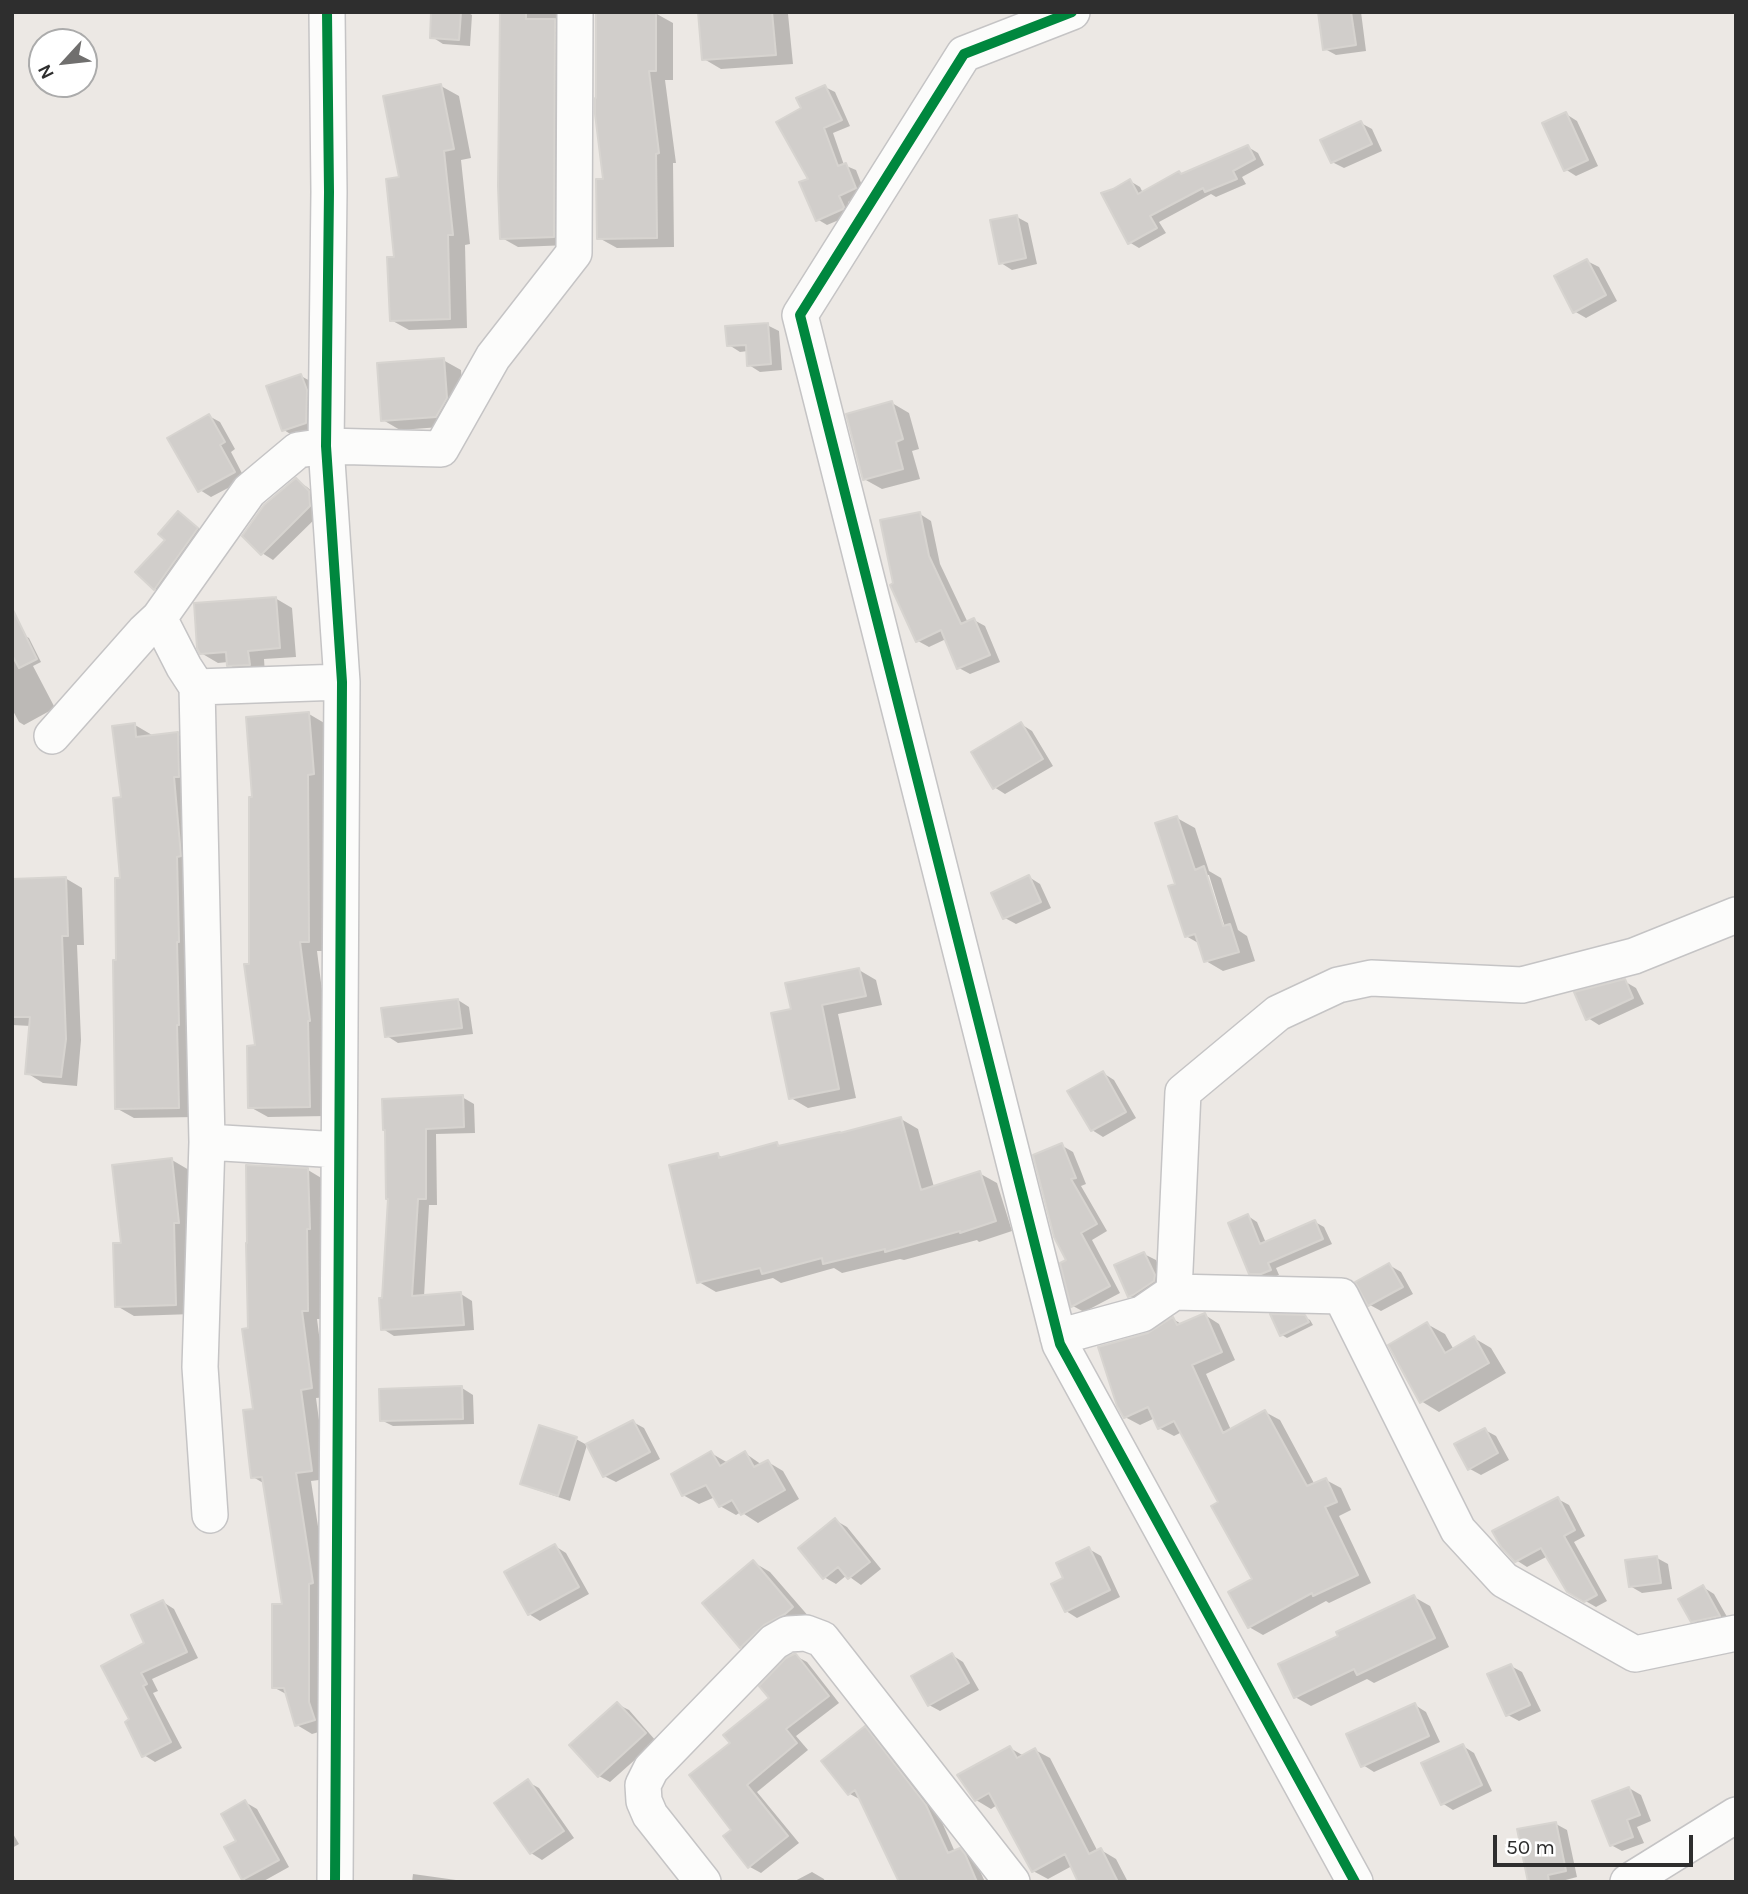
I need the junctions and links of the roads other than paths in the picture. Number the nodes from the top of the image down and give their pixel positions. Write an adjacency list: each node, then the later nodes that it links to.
1 (327, 12): 4 (street)
2 (575, 12): 4 (street)
3 (1072, 12): 13 (street)
4 (326, 446): 5 (street); 6 (street)
5 (159, 618): 7 (street); 8 (street)
6 (342, 682): 7 (street); 11 (street)
7 (197, 687): 10 (street)
8 (52, 736)
9 (1736, 915): 12 (street)
10 (207, 1142): 11 (street); 14 (street)
11 (340, 1150): 17 (street)
12 (1174, 1292): 13 (street); 15 (street)
13 (1058, 1337): 20 (street)
14 (210, 1515)
15 (1736, 1633)
16 (1736, 1815): 21 (street)
17 (335, 1882)
18 (703, 1882): 19 (street)
19 (1012, 1882)
20 (1355, 1882)
21 (1628, 1882)

